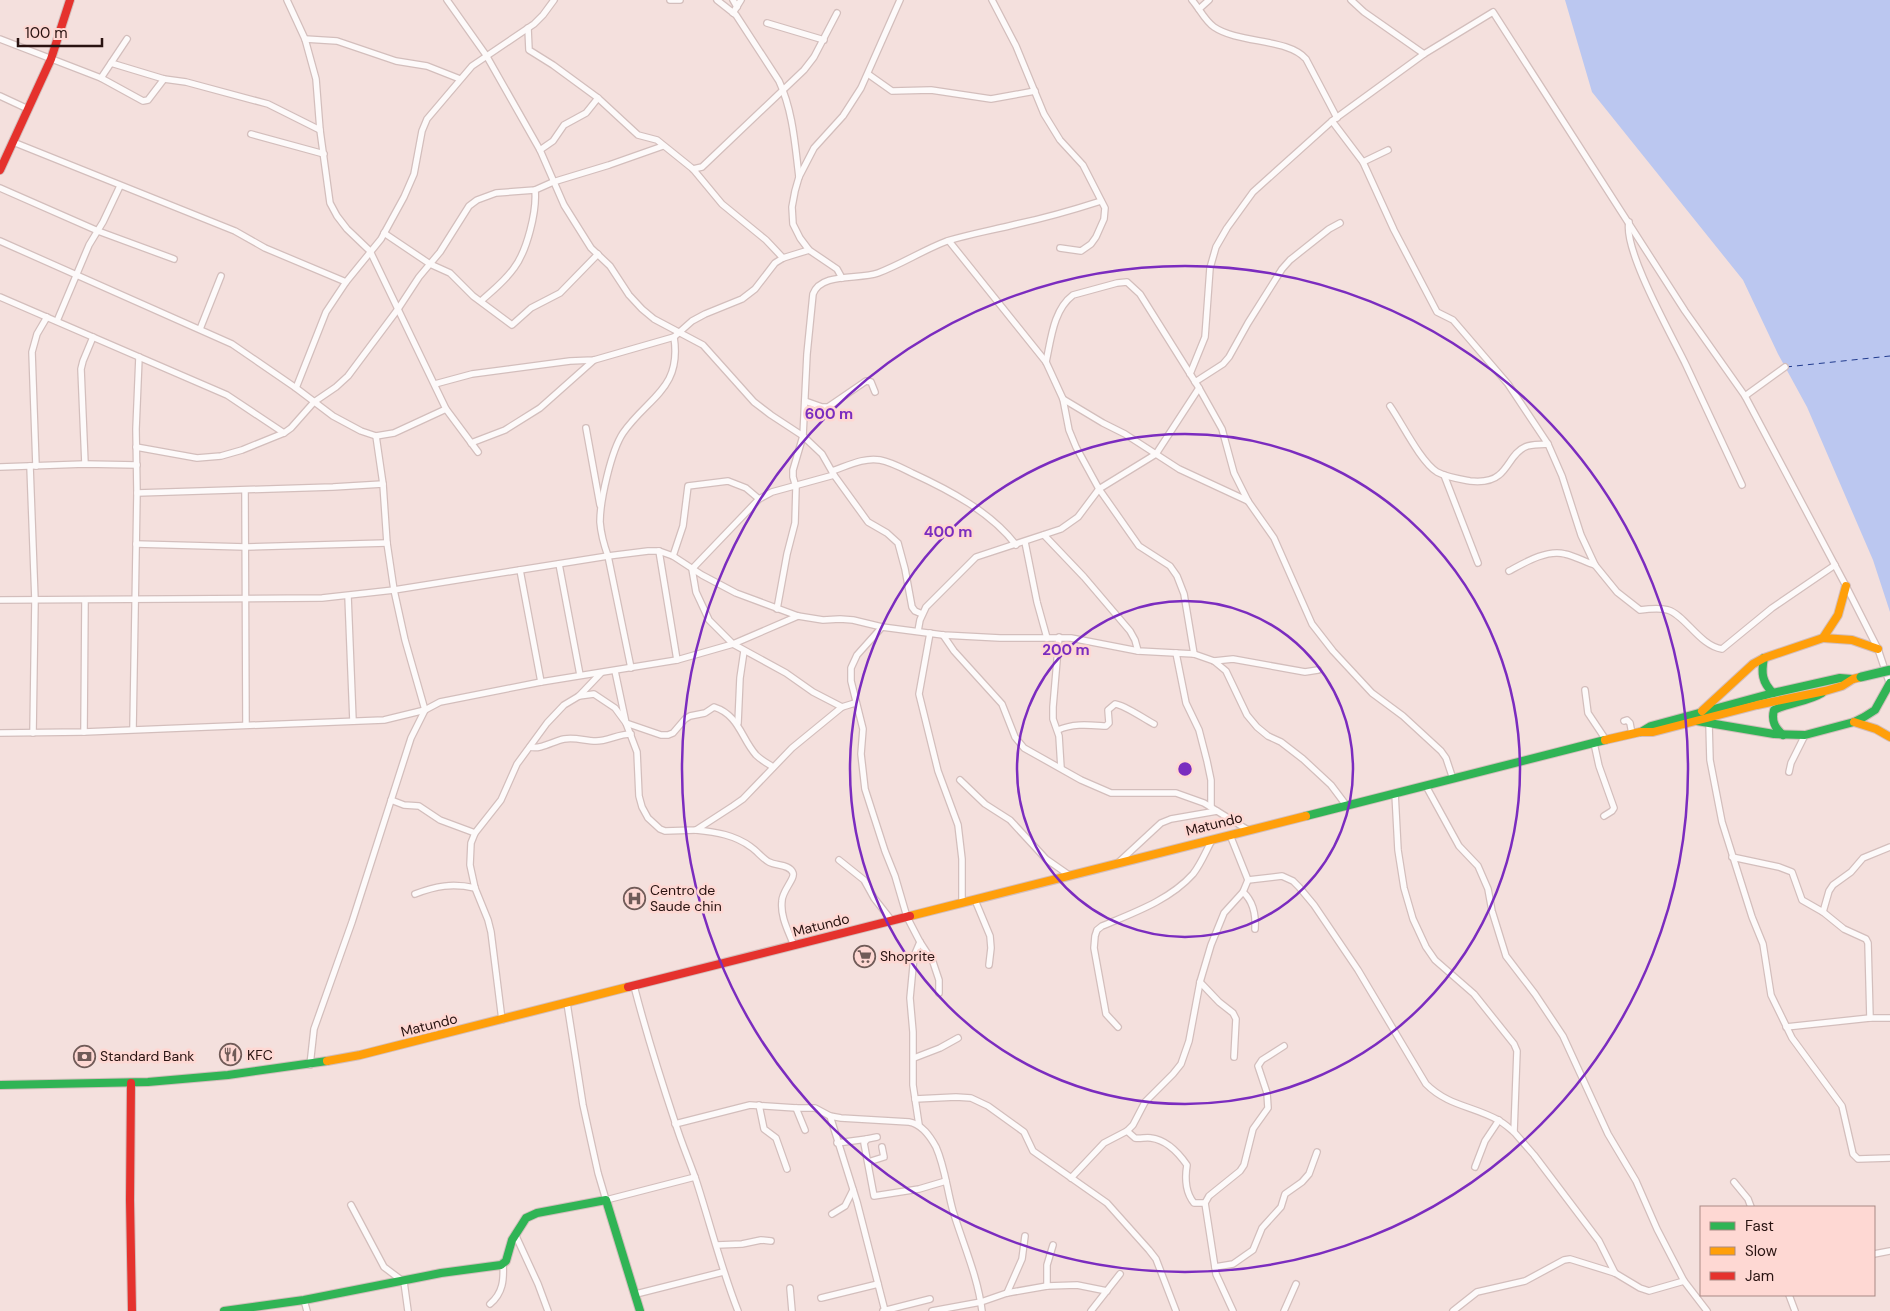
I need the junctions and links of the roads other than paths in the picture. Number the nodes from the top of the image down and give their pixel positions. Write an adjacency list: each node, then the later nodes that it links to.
1 (70, 0): 26 (main road)
2 (287, 0): 22 (street)
3 (447, 0): 25 (street)
4 (554, 0): 19 (street)
5 (670, 0): 6 (street)
6 (680, 0)
7 (717, 0): 16 (street)
8 (733, 0): 16 (street)
9 (741, 0): 16 (street)
10 (900, 0): 28 (street)
11 (992, 0): 33 (street)
12 (1192, 0): 15 (street)
13 (1209, 0): 15 (street)
14 (1351, 0): 24 (street)
15 (1199, 9): 37 (street)
16 (735, 10): 32 (street)
17 (837, 13): 23 (street)
18 (767, 23): 23 (street)
19 (528, 28): 25 (street); 35 (street)
20 (0, 39): 26 (street)
21 (127, 39): 27 (street)
22 (305, 39): 31 (street); 38 (street)
23 (824, 40): 32 (street)
24 (1424, 54): 37 (street); 54 (street)
25 (486, 56): 31 (street); 42 (street)
26 (51, 59): 29 (street); 36 (main road)
27 (111, 63): 29 (street); 30 (street)
28 (868, 74): 33 (street); 48 (street)
29 (101, 78): 30 (street)
30 (164, 79): 38 (street)
31 (460, 79): 57 (street)
32 (784, 91): 46 (street); 48 (street)
33 (1035, 91): 53 (street)
34 (0, 96): 36 (street)
35 (598, 98): 41 (street); 42 (street)
36 (28, 109): 40 (main road)
37 (1335, 120): 45 (street); 84 (street)
38 (320, 130): 44 (street)
39 (251, 134): 44 (street)
40 (13, 142): 47 (main road); 50 (street)
41 (663, 146): 46 (street); 49 (street)
42 (540, 150): 49 (street)
43 (1388, 150): 45 (street)
44 (324, 154): 62 (street)
45 (1363, 162): 100 (street)
46 (692, 169): 64 (street)
47 (0, 170)
48 (799, 177): 61 (street)
49 (553, 182): 52 (street); 63 (street)
50 (120, 186): 56 (street); 70 (street)
51 (0, 188): 56 (street)
52 (535, 190): 66 (street); 72 (street)
53 (1101, 201): 59 (street); 60 (street)
54 (1628, 222): 89 (street); 111 (street)
55 (1340, 223): 86 (street)
56 (98, 230): 65 (street); 67 (street)
57 (384, 234): 62 (street); 66 (street)
58 (0, 241): 67 (street)
59 (949, 241): 69 (street); 82 (street)
60 (1060, 248)
61 (809, 250): 64 (street); 69 (street)
62 (370, 251): 70 (street); 73 (street)
63 (598, 254): 72 (street); 77 (street)
64 (783, 258): 77 (street)
65 (174, 259)
66 (430, 264): 72 (street); 73 (street)
67 (76, 274): 75 (street); 76 (street)
68 (221, 276): 76 (street)
69 (842, 278): 91 (street)
70 (346, 282): 87 (street)
71 (0, 297): 74 (street)
72 (481, 301)
73 (398, 308): 85 (street); 92 (street)
74 (47, 317): 75 (street); 106 (street)
75 (56, 322): 78 (street)
76 (200, 329): 87 (street)
77 (681, 332): 79 (street); 98 (street)
78 (93, 337): 80 (street); 104 (street)
79 (674, 337): 81 (street); 118 (street)
80 (139, 357): 96 (street); 101 (street)
81 (594, 360): 85 (street); 99 (street)
82 (1046, 362): 84 (street); 90 (street)
83 (1785, 367): 89 (street)
84 (1190, 374): 86 (street)
85 (434, 384): 94 (street)
86 (1197, 385): 103 (street); 117 (street)
87 (296, 388): 92 (street)
88 (875, 392): 91 (street)
89 (1745, 396): 131 (street)
90 (1063, 399): 103 (street); 113 (street)
91 (805, 401): 98 (street)
92 (314, 402): 96 (street); 97 (street)
93 (1390, 406): 109 (street)
94 (446, 409): 97 (street); 99 (street)
95 (586, 428): 118 (street)
96 (284, 433): 101 (street)
97 (376, 436): 110 (street)
98 (803, 436): 108 (street); 112 (street)
99 (471, 443): 102 (street)
100 (1548, 444): 109 (street); 130 (street)
101 (136, 447): 105 (street)
102 (478, 452)
103 (1156, 454): 113 (street); 117 (street)
104 (85, 464): 105 (street); 106 (street)
105 (138, 465): 115 (street)
106 (33, 466): 107 (street); 140 (street)
107 (0, 467)
108 (833, 473): 112 (street); 123 (street); 144 (street)
109 (1444, 475): 128 (street)
110 (383, 484): 114 (street); 121 (street)
111 (1742, 485)
112 (796, 487): 116 (street); 143 (street)
113 (1099, 489): 119 (street); 158 (street)
114 (245, 491): 115 (street); 124 (street)
115 (137, 493): 122 (street)
116 (760, 499): 127 (street); 132 (street)
117 (1248, 501): 204 (street)
118 (601, 509): 126 (street)
119 (1044, 535): 120 (street); 156 (street)
120 (1025, 542): 123 (street); 150 (street)
121 (387, 543): 124 (street); 136 (street)
122 (136, 544): 124 (street); 142 (street)
123 (1016, 545): 144 (street)
124 (246, 547): 138 (street)
125 (659, 551): 126 (street); 127 (street); 160 (street)
126 (608, 556): 129 (street); 162 (street)
127 (673, 556): 132 (street)
128 (1478, 563)
129 (559, 564): 133 (street); 167 (street)
130 (1595, 565): 131 (street); 134 (street)
131 (1835, 565): 135 (street)
132 (692, 569): 143 (street); 153 (street)
133 (520, 570): 136 (street); 169 (street)
134 (1508, 571)
135 (1846, 586): 152 (main road); 154 (street)
136 (394, 590): 137 (street); 177 (street)
137 (348, 596): 138 (street); 180 (street)
138 (245, 598): 142 (street); 187 (street)
139 (0, 600): 140 (street)
140 (35, 600): 141 (street); 190 (street)
141 (85, 600): 142 (street); 191 (street)
142 (136, 600): 188 (street)
143 (778, 609): 145 (street)
144 (922, 614): 147 (street)
145 (798, 616): 146 (street); 153 (street)
146 (882, 627): 147 (street); 175 (street)
147 (918, 631): 148 (street)
148 (930, 633): 149 (street); 228 (street)
149 (943, 635): 150 (street); 202 (street)
150 (1046, 638): 151 (street)
151 (1059, 638): 156 (street); 189 (street)
152 (1823, 638): 154 (main road); 159 (main road)
153 (733, 644): 155 (street); 160 (street)
154 (1878, 649): 170 (street)
155 (744, 651): 176 (street); 184 (street)
156 (1138, 651): 157 (street)
157 (1176, 654): 158 (street); 210 (street)
158 (1194, 654): 161 (street)
159 (1764, 658): 173 (main road); 178 (main road)
160 (677, 660): 162 (street)
161 (1214, 660): 163 (street); 209 (street)
162 (631, 668): 165 (street)
163 (1318, 670)
164 (1890, 670): 168 (main road, bridge)
165 (615, 671): 166 (street); 183 (street)
166 (601, 673): 167 (street); 174 (street)
167 (580, 675): 169 (street)
168 (1857, 678): 172 (main road); 173 (main road)
169 (541, 682): 177 (street)
170 (1890, 684): 182 (main road)
171 (1585, 690): 198 (street)
172 (1825, 691): 181 (main road); 195 (main road)
173 (1773, 693): 178 (main road)
174 (579, 696): 183 (street); 200 (street)
175 (855, 702): 176 (street); 230 (street)
176 (842, 707): 201 (street)
177 (424, 710): 180 (street); 208 (street)
178 (1700, 712): 193 (main road)
179 (1624, 720): 193 (street)
180 (353, 721): 187 (street)
181 (1694, 721): 186 (main road); 193 (main road)
182 (1854, 722): 196 (main road); 197 (main road)
183 (626, 723): 184 (street); 194 (street)
184 (738, 723): 201 (street)
185 (1154, 724): 189 (street)
186 (1709, 724): 195 (main road); 219 (street)
187 (246, 725): 188 (street)
188 (133, 729): 191 (street)
189 (1058, 730): 202 (street)
190 (33, 732): 191 (street); 192 (street)
191 (84, 732)
192 (0, 733)
193 (1636, 733): 198 (main road, Matundo)
194 (631, 734): 200 (street); 213 (street)
195 (1783, 735): 196 (main road)
196 (1806, 735): 203 (street)
197 (1890, 738)
198 (1606, 740): 199 (main road, Matundo)
199 (1594, 743): 204 (main road, Matundo); 212 (street)
200 (530, 747): 215 (street)
201 (773, 767): 213 (street)
202 (1062, 768): 210 (street)
203 (1789, 772)
204 (1453, 779): 206 (main road, Matundo)
205 (960, 780): 222 (street)
206 (1426, 786): 207 (main road, Matundo); 293 (street)
207 (1395, 793): 209 (main road, Matundo); 261 (street)
208 (391, 800): 215 (street); 249 (street)
209 (1346, 805): 214 (main road, Matundo)
210 (1211, 807): 211 (street)
211 (1217, 811): 214 (street); 221 (street)
212 (1604, 816)
213 (696, 830): 234 (street)
214 (1248, 830): 216 (main road, Matundo)
215 (475, 834): 224 (street)
216 (1230, 835): 217 (main road, Matundo); 223 (street)
217 (1212, 840): 221 (main road, Matundo); 243 (street)
218 (1890, 847): 229 (street)
219 (1732, 857): 229 (street); 244 (street)
220 (839, 860): 231 (street)
221 (1120, 862): 222 (main road, Matundo)
222 (1069, 876): 227 (main road, Matundo)
223 (1248, 880): 225 (street); 256 (street)
224 (475, 888): 226 (street); 242 (street)
225 (1243, 892): 232 (street); 236 (street)
226 (415, 894)
227 (975, 900): 228 (main road, Matundo); 235 (street)
228 (962, 903): 230 (main road, Matundo)
229 (1823, 912): 240 (street)
230 (907, 917): 231 (main road, Matundo); 233 (street)
231 (892, 921): 234 (main road, Matundo)
232 (1255, 930)
233 (920, 942): 238 (street); 248 (street)
234 (794, 946): 237 (main road, Matundo)
235 (989, 965)
236 (1200, 982): 247 (street); 260 (street)
237 (634, 986): 239 (main road, Matundo); 257 (street)
238 (939, 993)
239 (567, 1003): 242 (main road, Matundo); 276 (street)
240 (1870, 1018): 241 (street); 244 (street)
241 (1890, 1018)
242 (502, 1020): 249 (main road, Matundo)
243 (1118, 1027)
244 (1786, 1027): 267 (street)
245 (958, 1038): 248 (street)
246 (1284, 1046): 277 (street)
247 (1234, 1057)
248 (914, 1058): 252 (street)
249 (310, 1064): 250 (main road, Matundo)
250 (131, 1083): 251 (main road, Matundo); 308 (main road)
251 (0, 1085)
252 (916, 1099): 258 (street); 272 (street)
253 (759, 1105): 254 (street); 257 (street); 270 (street)
254 (796, 1108): 255 (street); 259 (street)
255 (830, 1116): 258 (street); 264 (street)
256 (1500, 1120): 261 (street); 269 (street)
257 (675, 1124): 271 (street)
258 (919, 1125): 273 (street)
259 (805, 1130)
260 (1127, 1131): 272 (street); 277 (street)
261 (1514, 1132): 291 (street)
262 (877, 1137): 263 (street)
263 (867, 1138): 264 (street); 268 (street)
264 (837, 1143): 275 (street)
265 (882, 1147): 268 (street)
266 (1317, 1152): 289 (street)
267 (1890, 1158)
268 (868, 1162): 273 (street)
269 (1475, 1167)
270 (786, 1169)
271 (695, 1178): 276 (street); 285 (street)
272 (1071, 1178): 320 (street)
273 (946, 1181): 306 (street)
274 (1734, 1182): 279 (street)
275 (853, 1190): 280 (street); 295 (street)
276 (606, 1200): 281 (main road); 301 (main road)
277 (1205, 1203): 289 (street)
278 (351, 1205): 294 (street)
279 (1751, 1206)
280 (832, 1214)
281 (515, 1234): 288 (main road); 312 (street)
282 (1025, 1236): 300 (street)
283 (771, 1241): 285 (street)
284 (1053, 1245): 297 (street)
285 (717, 1246): 290 (street)
286 (1890, 1251): 287 (street)
287 (1875, 1254)
288 (504, 1263): 294 (main road); 307 (street)
289 (1215, 1267): 321 (street)
290 (723, 1272): 301 (street); 314 (street)
291 (1615, 1273): 293 (street); 323 (street)
292 (1120, 1274): 299 (street)
293 (1684, 1281): 324 (street)
294 (404, 1282): 305 (main road); 311 (street)
295 (878, 1284): 303 (street); 316 (street)
296 (1296, 1284): 322 (street)
297 (1047, 1286): 299 (street); 300 (street)
298 (790, 1288): 315 (street)
299 (1107, 1291): 319 (street)
300 (1007, 1293): 306 (street)
301 (636, 1294): 313 (main road)
302 (1789, 1296): 325 (street)
303 (822, 1298)
304 (930, 1299): 316 (street)
305 (304, 1300): 309 (main road); 310 (street)
306 (981, 1302): 317 (street); 318 (street)
307 (490, 1304)
308 (132, 1311)
309 (224, 1311)
310 (307, 1311)
311 (408, 1311)
312 (548, 1311)
313 (640, 1311)
314 (738, 1311)
315 (792, 1311)
316 (885, 1311)
317 (932, 1311)
318 (982, 1311)
319 (1091, 1311)
320 (1176, 1311)
321 (1234, 1311)
322 (1284, 1311)
323 (1452, 1311)
324 (1707, 1311)
325 (1795, 1311)

